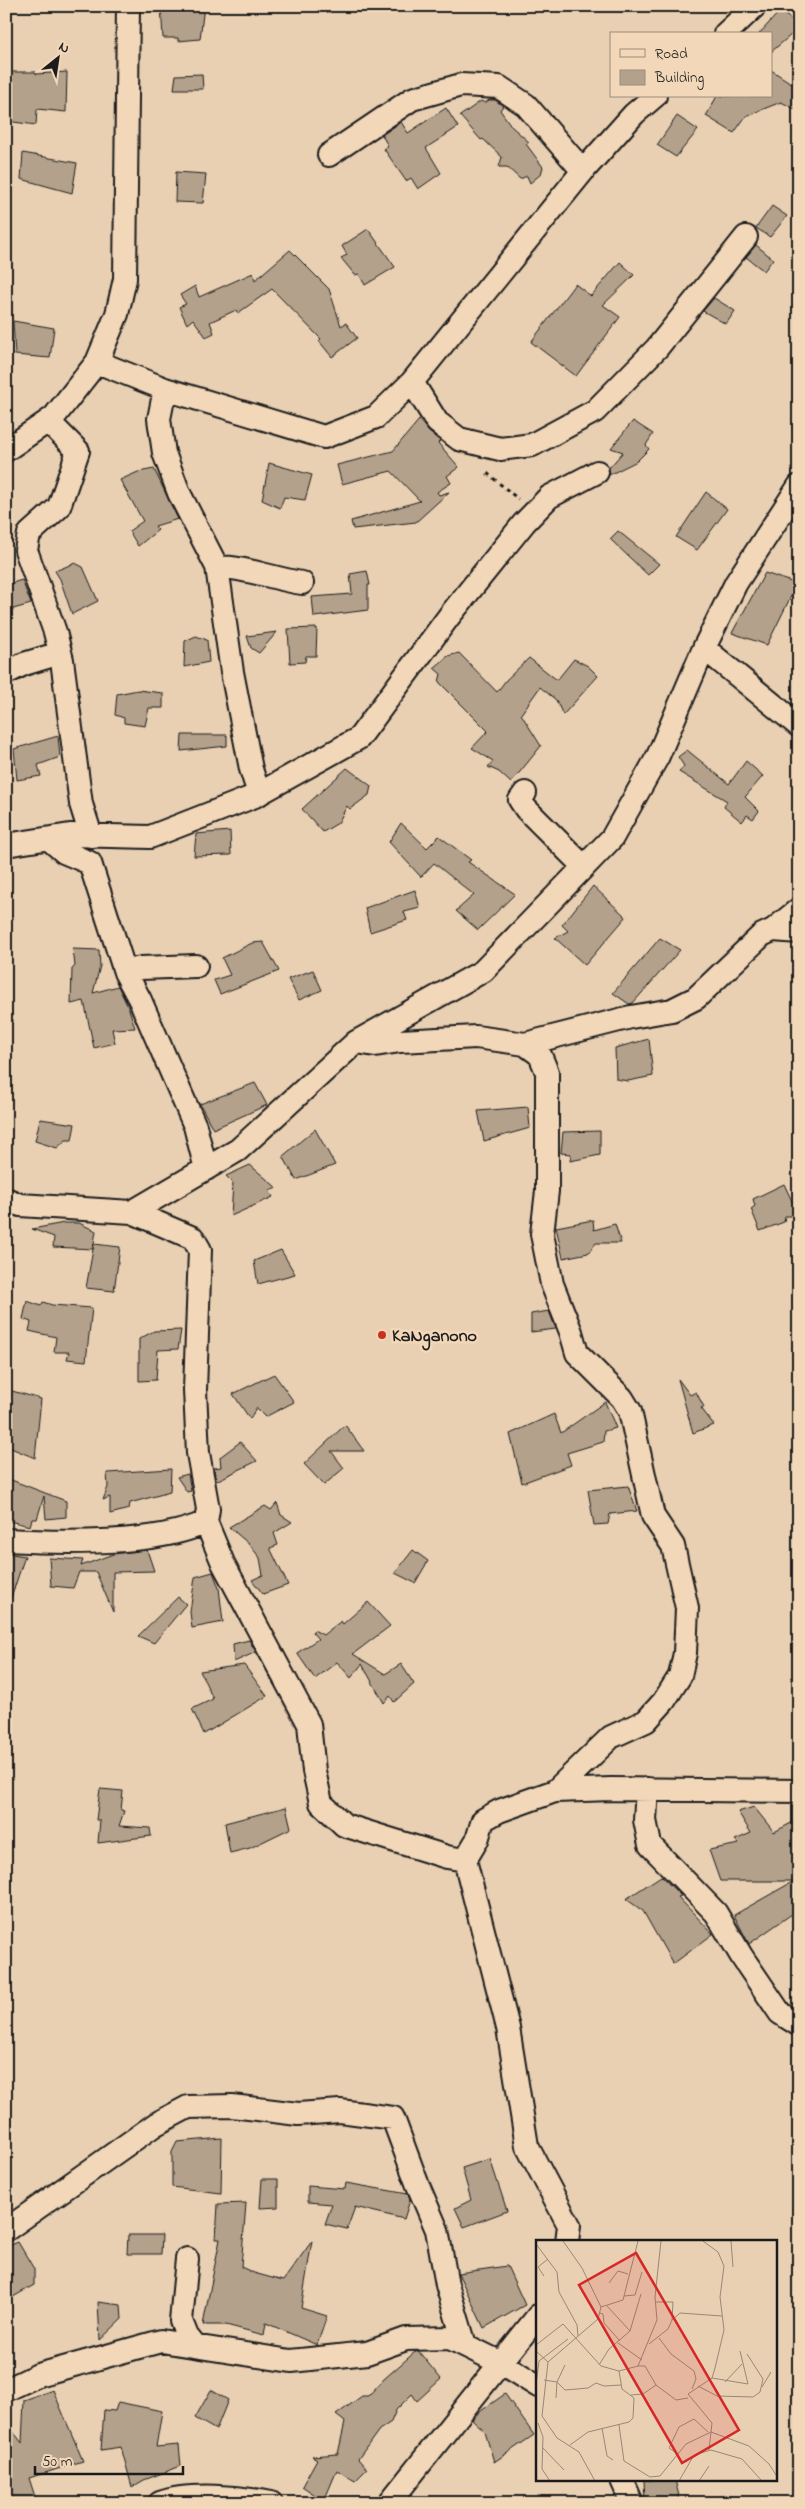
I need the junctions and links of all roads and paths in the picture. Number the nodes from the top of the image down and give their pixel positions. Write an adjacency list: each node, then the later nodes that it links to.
1 (128, 6): 8 (street)
2 (755, 6): 3 (street)
3 (726, 32)
4 (652, 98): 6 (street)
5 (328, 155): 6 (street)
6 (583, 171): 9 (street)
7 (746, 237): 9 (street)
8 (97, 362): 10 (street); 11 (street)
9 (412, 382): 10 (street)
10 (166, 389): 17 (street)
11 (48, 421): 12 (street); 20 (street)
12 (6, 450)
13 (597, 472): 16 (street)
14 (487, 473): 16 (path)
15 (799, 486): 19 (street)
16 (534, 512): 24 (street)
17 (217, 567): 18 (street); 24 (street)
18 (302, 584)
19 (704, 648): 22 (street); 28 (street)
20 (60, 653): 21 (street); 25 (street)
21 (6, 673)
22 (799, 726)
23 (525, 792): 28 (street)
24 (259, 794): 25 (street)
25 (91, 836): 26 (street)
26 (49, 839): 27 (street); 33 (street)
27 (6, 845)
28 (584, 867): 34 (street)
29 (799, 909): 30 (street)
30 (773, 930): 31 (street); 35 (street)
31 (799, 932)
32 (196, 966): 33 (street)
33 (125, 972): 36 (street)
34 (356, 1042): 35 (street); 36 (street)
35 (525, 1044): 42 (street)
36 (206, 1169): 38 (street)
37 (6, 1199): 38 (street)
38 (132, 1212): 39 (street)
39 (206, 1522): 40 (street); 44 (street)
40 (6, 1540)
41 (647, 1789): 42 (street); 43 (street); 45 (street)
42 (555, 1791): 44 (street)
43 (799, 1791)
44 (465, 1860): 47 (street)
45 (799, 2025)
46 (6, 2230): 50 (street)
47 (567, 2240)
48 (187, 2259): 51 (street)
49 (536, 2319): 52 (street)
50 (465, 2345): 51 (street); 52 (street)
51 (195, 2346): 53 (street)
52 (501, 2363): 54 (street); 58 (street)
53 (8, 2384)
54 (536, 2385)
55 (623, 2482): 59 (street)
56 (160, 2503): 57 (street)
57 (271, 2503)
58 (389, 2503)
59 (632, 2503)

